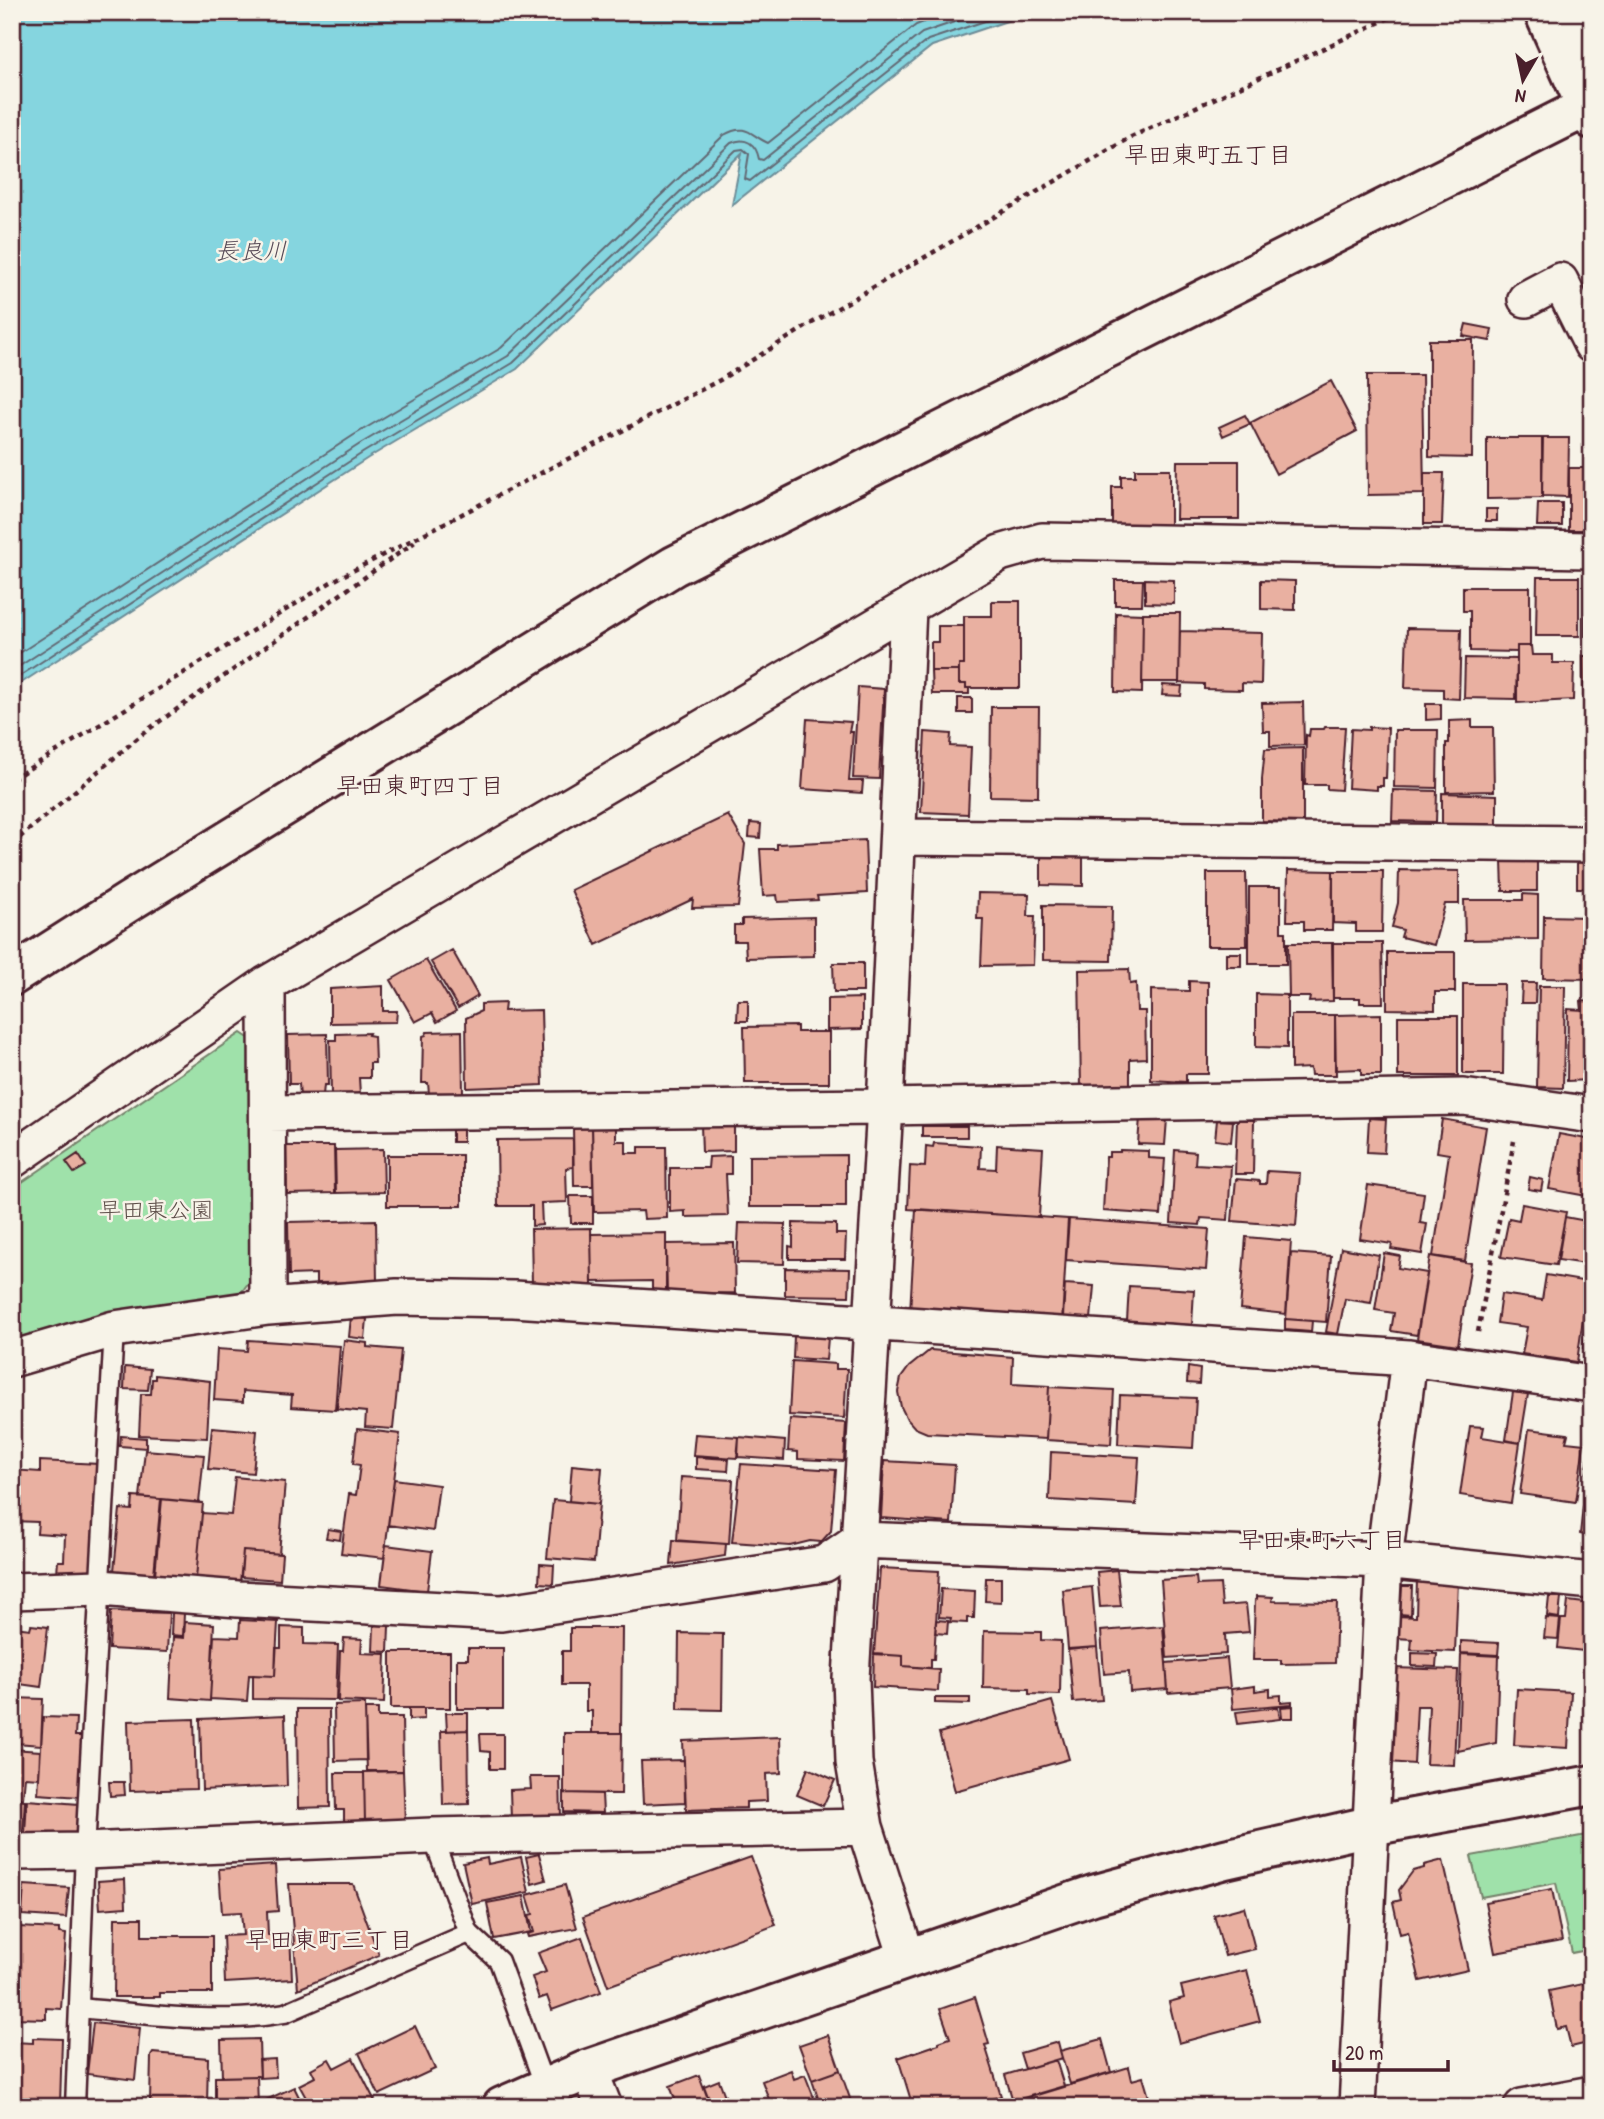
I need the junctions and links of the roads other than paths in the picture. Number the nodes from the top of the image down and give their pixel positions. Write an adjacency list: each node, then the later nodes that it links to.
1 (1544, 12): 3 (street)
2 (1577, 12): 3 (street)
3 (1578, 48): 4 (street)
4 (1590, 110): 11 (street)
5 (1526, 299): 6 (street)
6 (1592, 345)
7 (1592, 550): 8 (street)
8 (908, 609): 9 (street); 12 (street)
9 (899, 837): 10 (street); 13 (street)
10 (1592, 844)
11 (12, 976)
12 (267, 984): 14 (street); 16 (street)
13 (885, 1107): 14 (street); 15 (street); 18 (street)
14 (268, 1113): 17 (street)
15 (1592, 1115)
16 (12, 1160)
17 (268, 1307): 18 (street); 19 (street)
18 (873, 1321): 20 (street); 23 (street)
19 (114, 1329): 21 (street); 26 (lane)
20 (1409, 1358): 22 (street); 24 (street)
21 (12, 1359)
22 (1592, 1384)
23 (859, 1540): 24 (street); 26 (street); 30 (street)
24 (1384, 1560): 25 (street); 29 (street)
25 (1592, 1581)
26 (100, 1588): 27 (street); 32 (lane)
27 (12, 1591)
28 (1592, 1785): 29 (street)
29 (1370, 1826): 35 (street); 43 (street)
30 (865, 1827): 31 (street); 35 (street)
31 (432, 1836): 32 (street); 34 (lane)
32 (85, 1851): 33 (street); 36 (lane)
33 (12, 1852)
34 (469, 1933): 36 (lane); 38 (lane)
35 (907, 1957): 37 (street)
36 (79, 2008): 40 (lane)
37 (589, 2069): 38 (street); 42 (street)
38 (545, 2087): 41 (street)
39 (1592, 2094): 44 (street)
40 (75, 2107)
41 (502, 2107)
42 (604, 2107)
43 (1357, 2107)
44 (1522, 2107)

